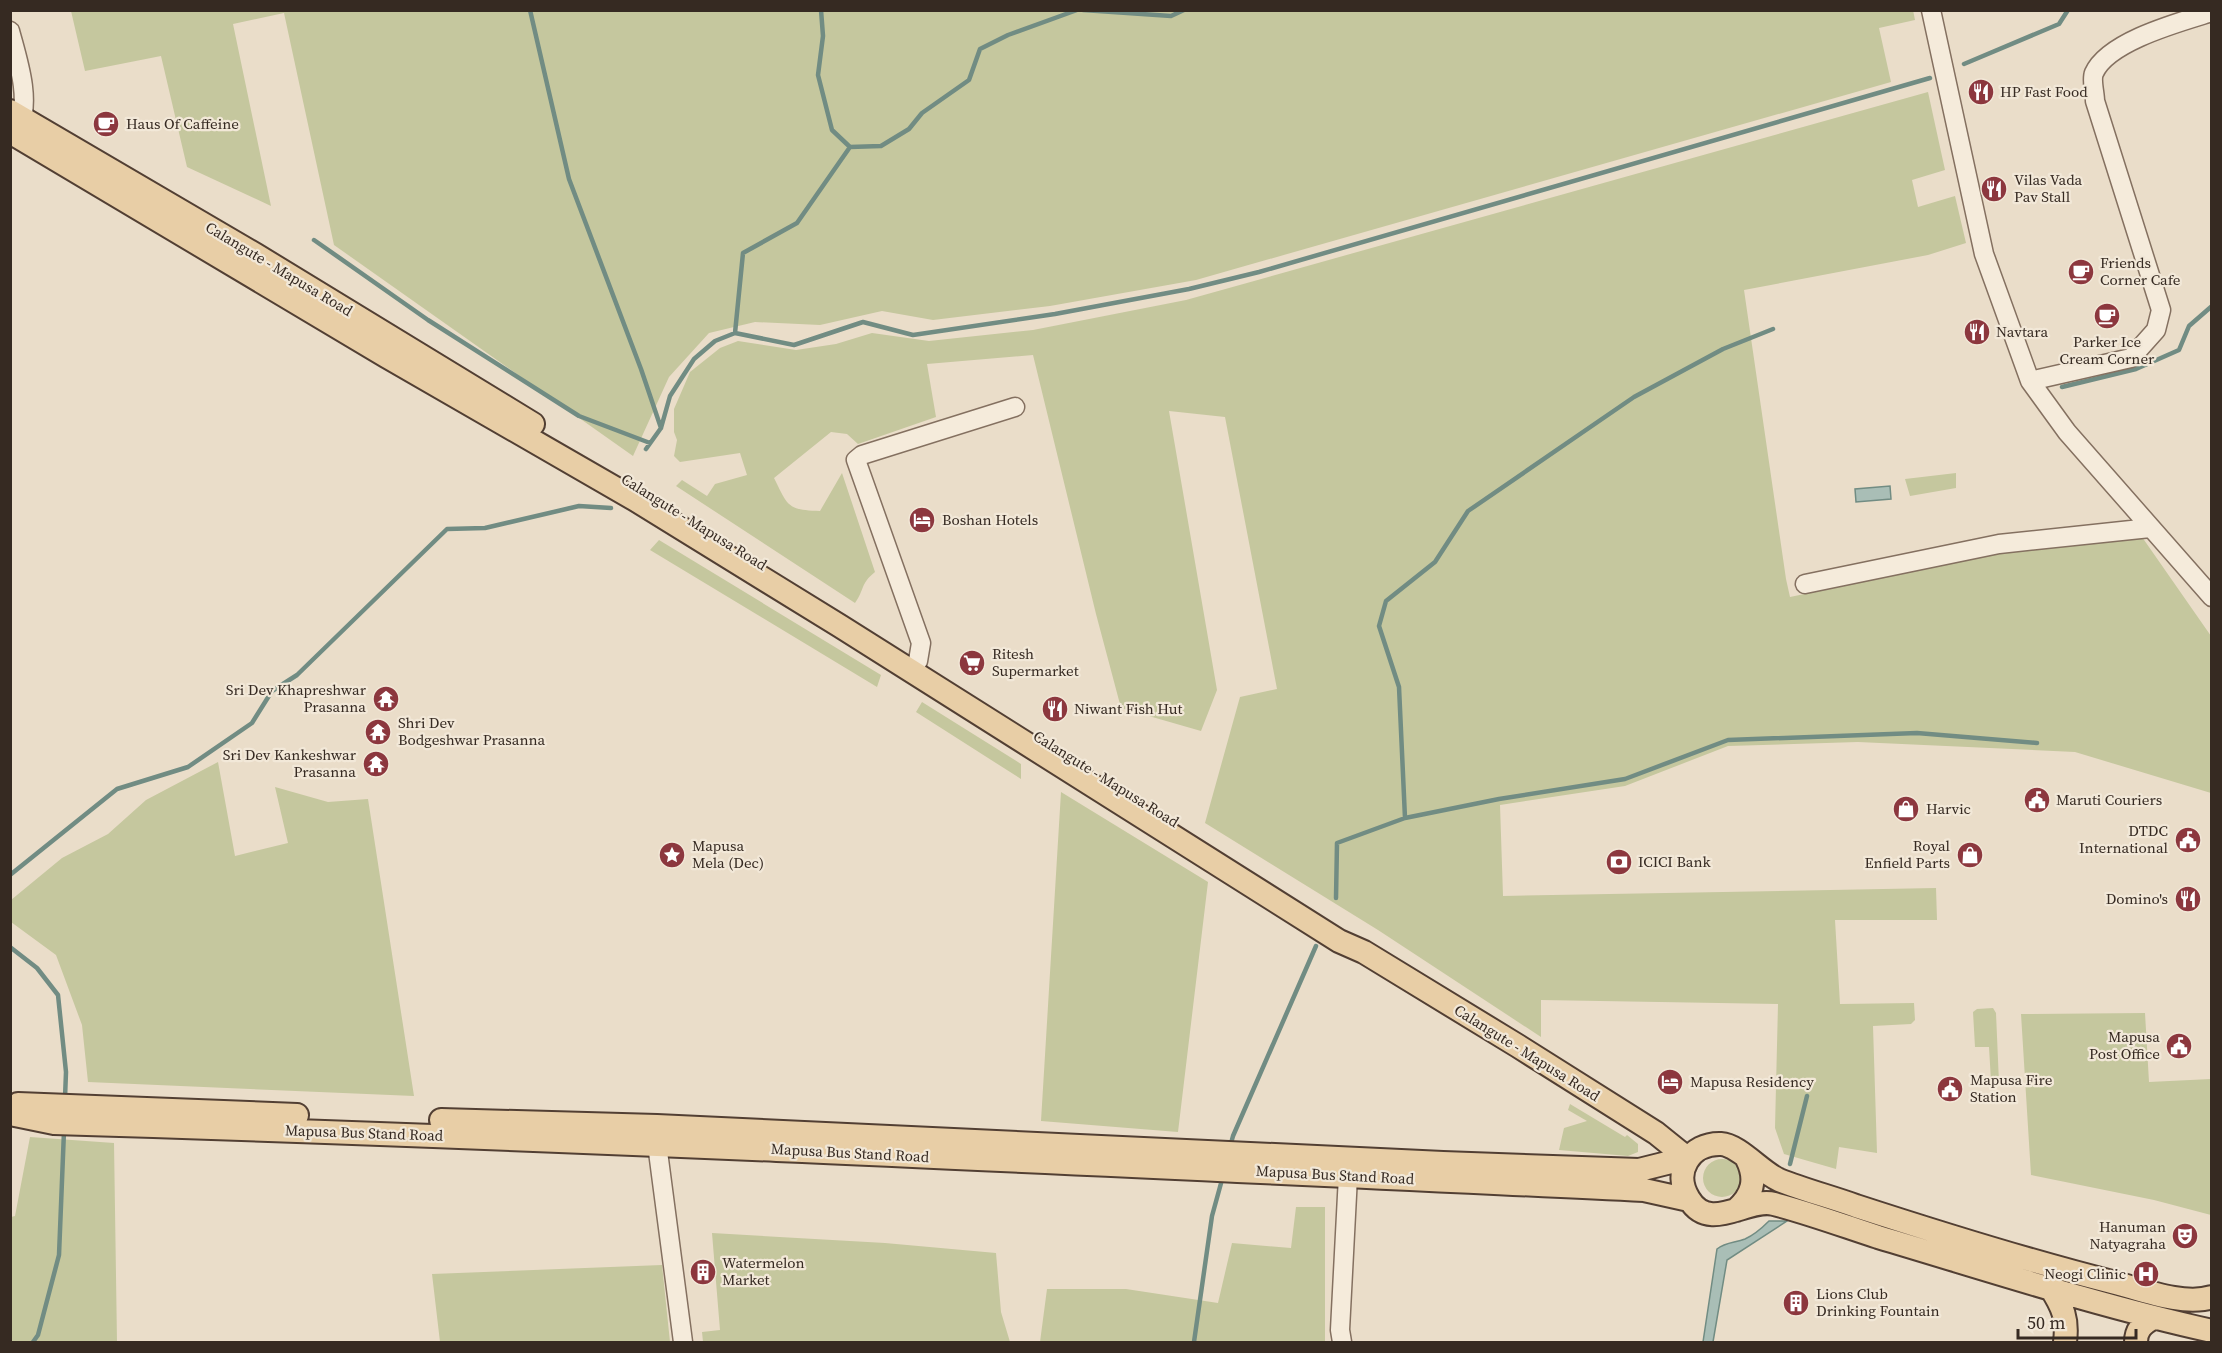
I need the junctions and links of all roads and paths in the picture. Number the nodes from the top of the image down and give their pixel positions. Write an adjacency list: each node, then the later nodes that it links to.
1 (1931, 10): 5 (street)
2 (2211, 12): 5 (street)
3 (10, 31): 4 (street)
4 (15, 124): 10 (main road, Calangute - Mapusa Road)
5 (2030, 381): 7 (street)
6 (1015, 407): 10 (street)
7 (2150, 528): 8 (street); 9 (street)
8 (1805, 584)
9 (2211, 597)
10 (914, 667): 14 (main road, Calangute - Mapusa Road)
11 (10, 1104): 13 (main road, Mapusa Bus Stand Road)
12 (10, 1114): 13 (main road, Mapusa Bus Stand Road)
13 (657, 1135): 14 (main road, Mapusa Bus Stand Road); 16 (main road, Mapusa Bus Stand Road); 23 (street)
14 (1687, 1158): 15 (main road); 17 (main road)
15 (1747, 1159): 18 (main road); 20 (main road)
16 (1348, 1176): 17 (main road, Mapusa Bus Stand Road); 24 (street)
17 (1689, 1200): 18 (main road)
18 (1736, 1210): 19 (main road)
19 (2050, 1287): 21 (main road); 25 (main road)
20 (2211, 1297)
21 (2153, 1318): 22 (main road); 26 (main road)
22 (2211, 1331)
23 (683, 1342)
24 (1342, 1342)
25 (2066, 1342)
26 (2136, 1342)

